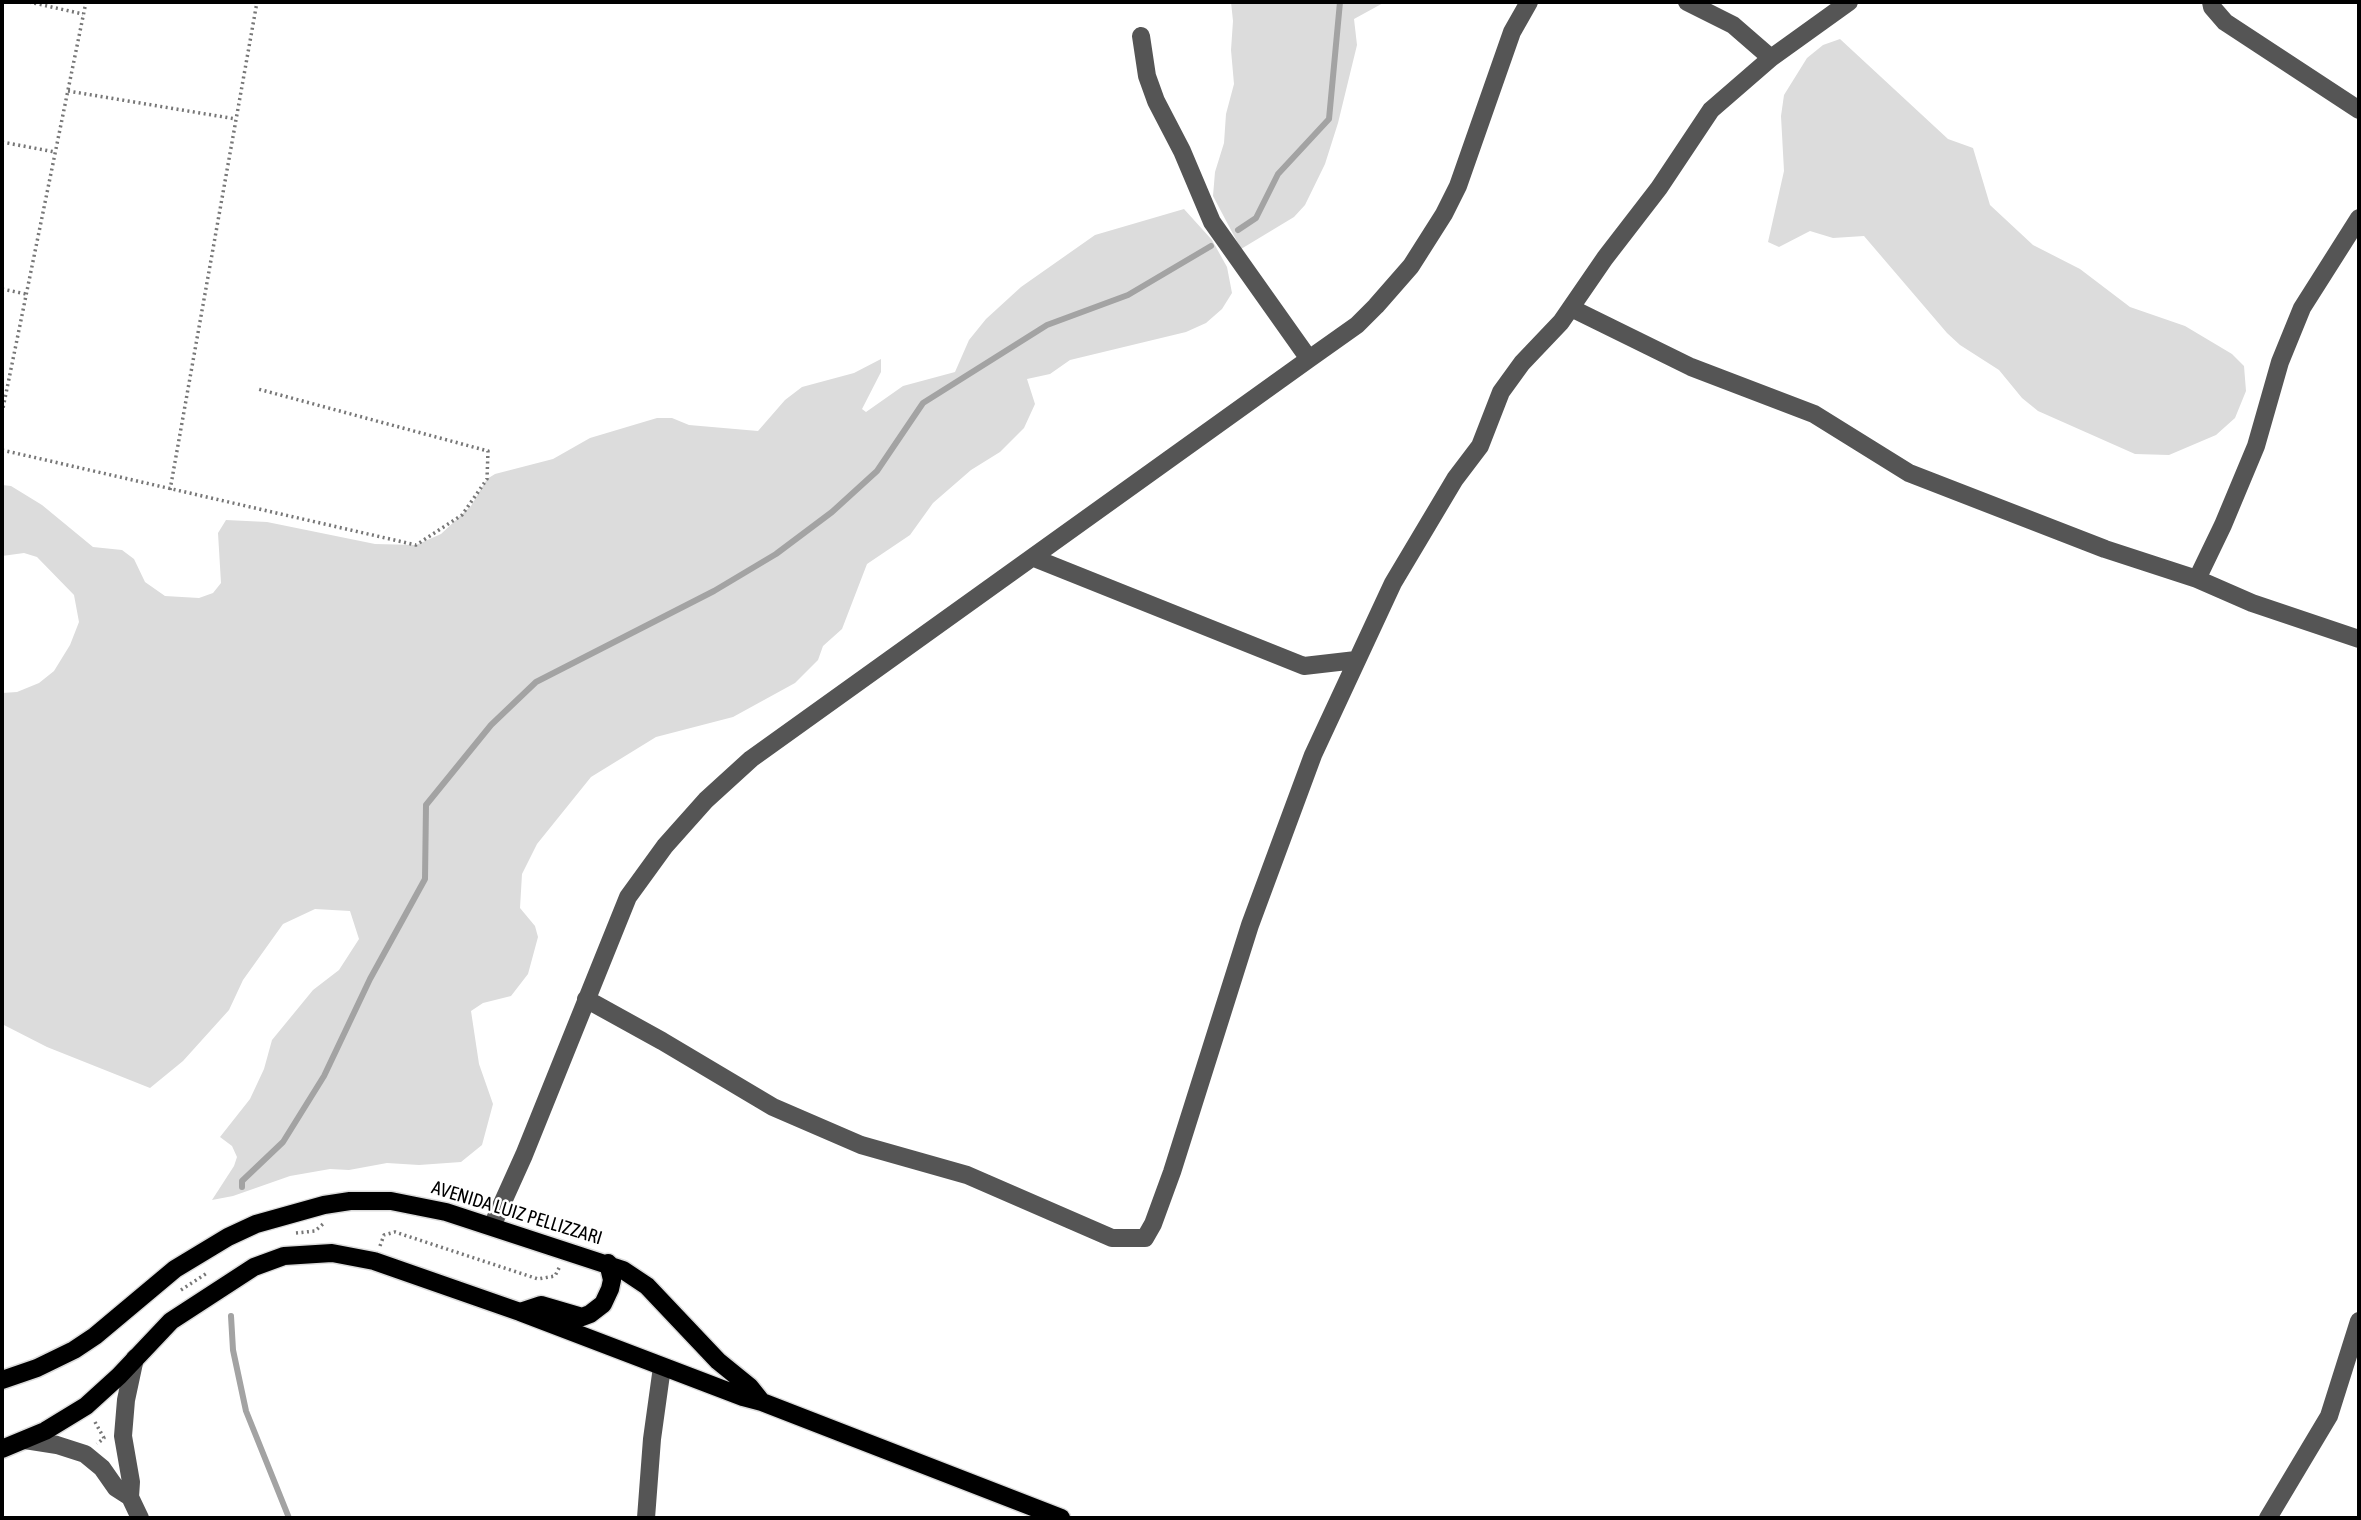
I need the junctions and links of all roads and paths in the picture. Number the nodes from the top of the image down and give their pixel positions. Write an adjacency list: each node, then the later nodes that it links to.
1 (29, 2): 8 (path)
2 (86, 2): 8 (path)
3 (257, 2): 13 (path)
4 (1529, 2): 20 (street)
5 (1687, 2): 10 (street)
6 (1849, 2): 10 (street)
7 (2211, 2): 12 (street)
8 (83, 14): 11 (path)
9 (1141, 36): 20 (street)
10 (1771, 58): 19 (street)
11 (68, 90): 13 (path); 15 (path)
12 (2359, 110)
13 (236, 119): 24 (path)
14 (2, 142): 15 (path)
15 (55, 152): 18 (path)
16 (2359, 218): 26 (street)
17 (2, 289): 18 (path)
18 (26, 295): 22 (path)
19 (1571, 307): 26 (street); 28 (street)
20 (1309, 359): 25 (street)
21 (258, 389): 24 (path)
22 (2, 412)
23 (2, 450): 24 (path)
24 (170, 490)
25 (1034, 558): 28 (street); 29 (street)
26 (2197, 579): 27 (street)
27 (2359, 639)
28 (1356, 660): 29 (street)
29 (586, 999): 30 (street)
30 (492, 1226): 31 (main road, AVENIDA LUIZ PELLIZZARI); 38 (main road, AVENIDA LUIZ PELLIZZARI)
31 (566, 1250): 32 (path); 33 (main road, AVENIDA LUIZ PELLIZZARI)
32 (374, 1261): 34 (main road, AVENIDA LUIZ PELLIZZARI); 36 (main road, AVENIDA LUIZ PELLIZZARI)
33 (608, 1263): 34 (main road); 39 (main road, AVENIDA LUIZ PELLIZZARI)
34 (520, 1312): 37 (main road, AVENIDA LUIZ PELLIZZARI)
35 (2359, 1321): 46 (street)
36 (135, 1359): 40 (main road, AVENIDA LUIZ PELLIZZARI); 42 (street)
37 (662, 1367): 39 (main road, AVENIDA LUIZ PELLIZZARI); 44 (street)
38 (2, 1380)
39 (762, 1402): 45 (main road, AVENIDA LUIZ PELLIZZARI)
40 (25, 1440): 41 (main road, AVENIDA LUIZ PELLIZZARI); 42 (street)
41 (2, 1449)
42 (130, 1497): 43 (street)
43 (140, 1518)
44 (646, 1518)
45 (1061, 1518)
46 (2268, 1518)

